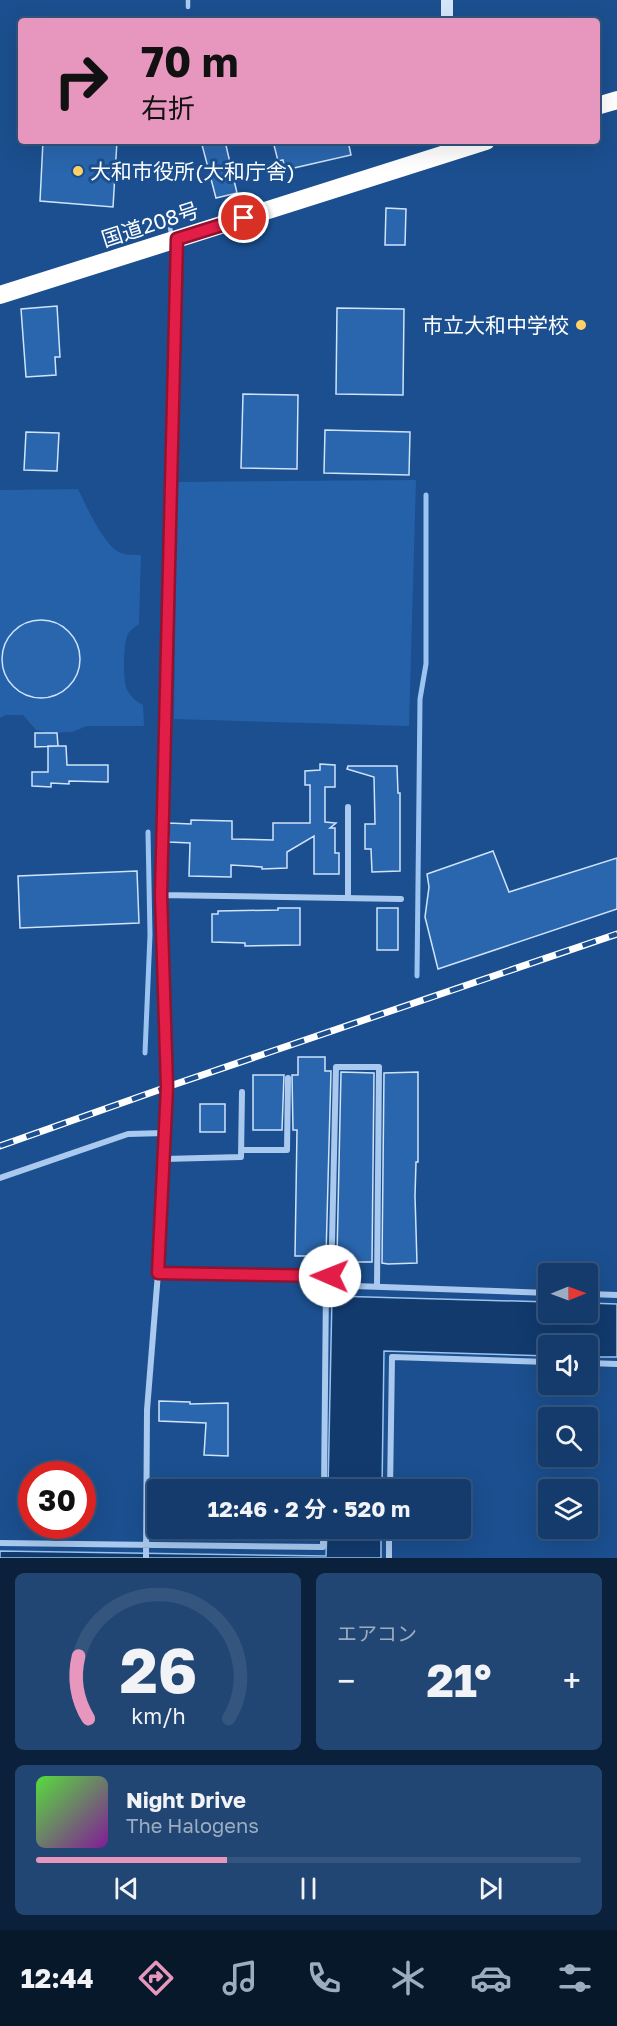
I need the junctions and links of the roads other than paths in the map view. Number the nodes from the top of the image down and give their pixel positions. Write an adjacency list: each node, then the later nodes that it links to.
1 (188, 0): 3 (lane)
2 (447, 0): 4 (street)
3 (188, 7)
4 (447, 18)
5 (617, 100): 6 (highway)
6 (600, 105)
7 (465, 144): 9 (highway, 国道208号)
8 (168, 217): 9 (lane)
9 (175, 240): 10 (highway, 国道208号); 12 (street)
10 (0, 296)
11 (348, 807): 13 (street)
12 (161, 895): 13 (street); 17 (street)
13 (348, 898): 14 (street)
14 (401, 899)
15 (288, 1078): 18 (street)
16 (242, 1092): 18 (street)
17 (165, 1133): 19 (street); 20 (street)
18 (241, 1150): 19 (street)
19 (164, 1159): 21 (street)
20 (0, 1178)
21 (158, 1273): 22 (street); 36 (street)
22 (330, 1276): 23 (street); 24 (street)
23 (331, 1286): 24 (street); 31 (street)
24 (377, 1287): 25 (street)
25 (538, 1293)
26 (598, 1294): 27 (street)
27 (617, 1295)
28 (538, 1362): 32 (street)
29 (598, 1363): 30 (street)
30 (617, 1364)
31 (324, 1479)
32 (390, 1479)
33 (323, 1539): 36 (street)
34 (389, 1539): 38 (street)
35 (0, 1543): 36 (street)
36 (146, 1545): 37 (street)
37 (146, 1558)
38 (389, 1558)

